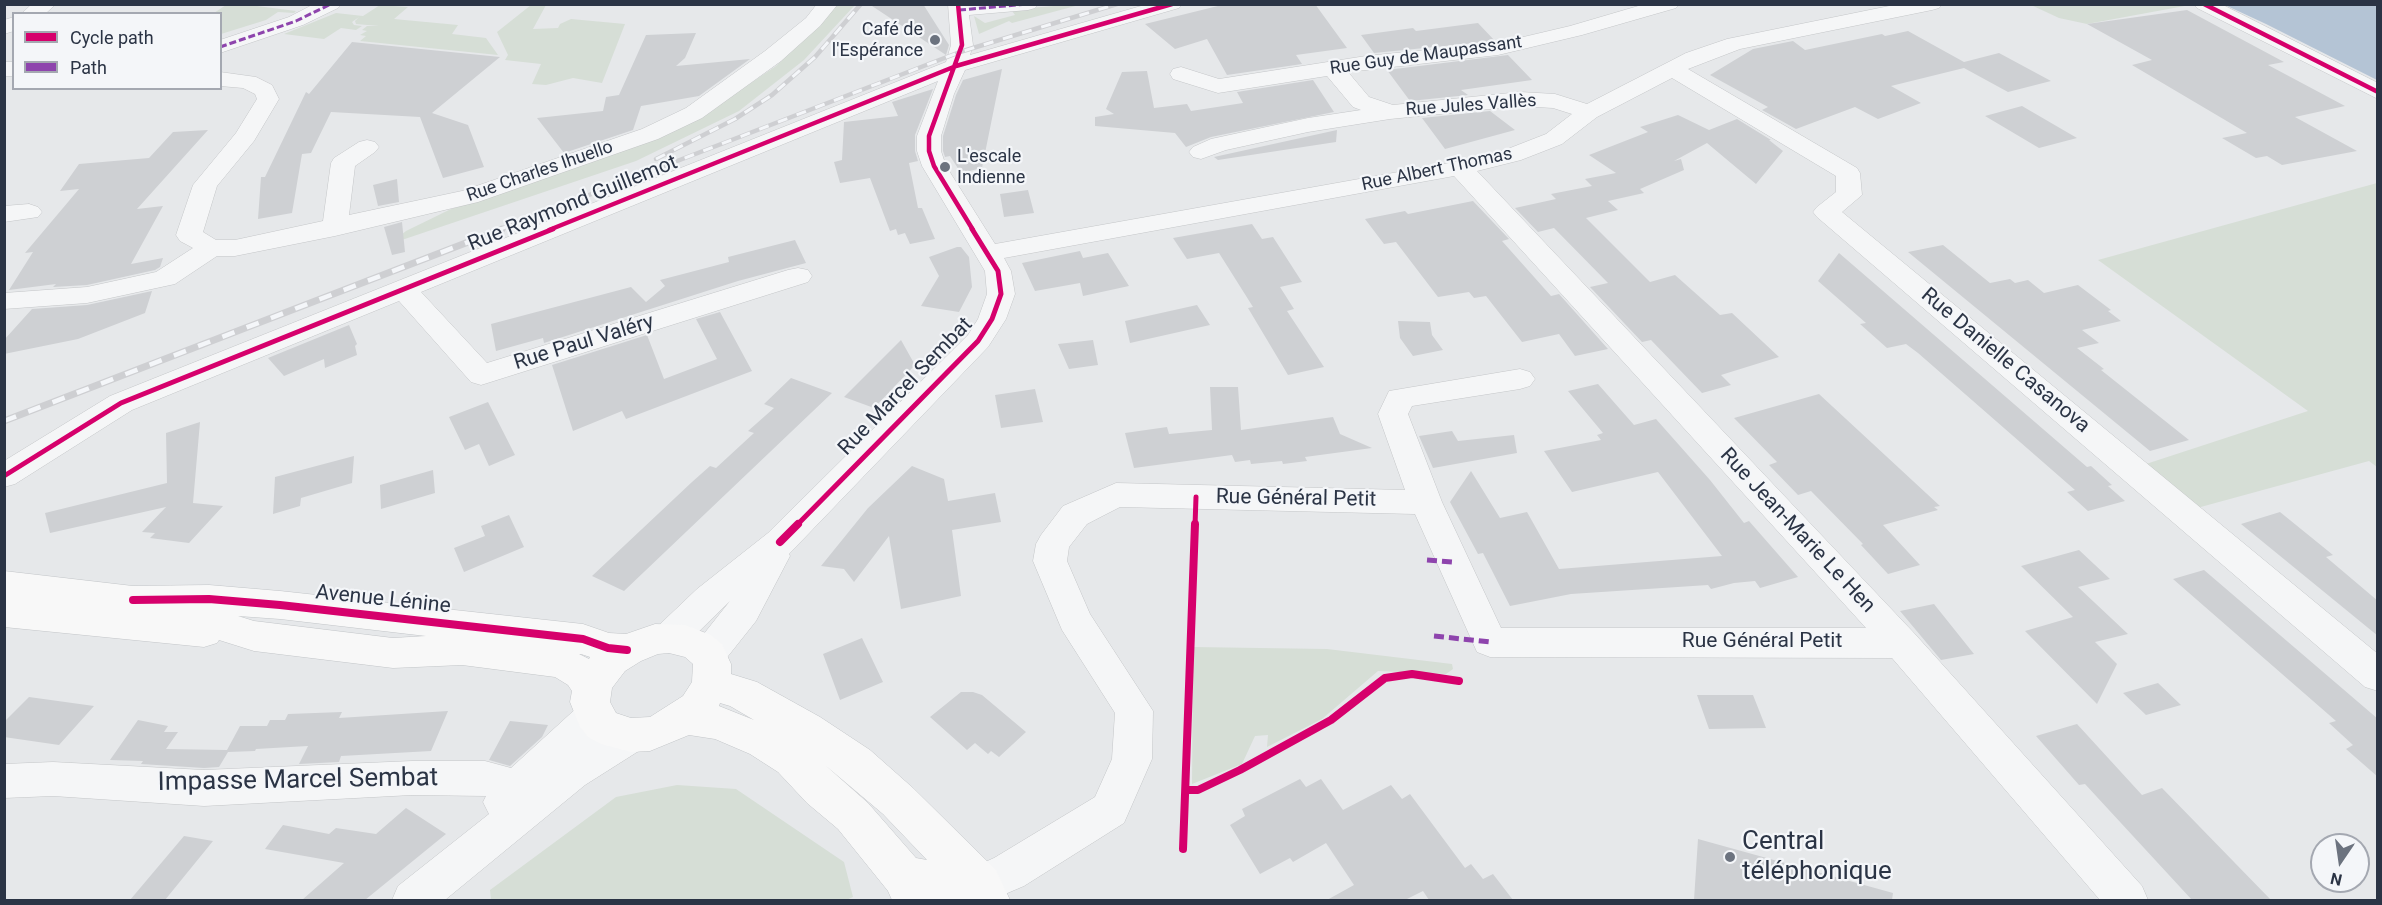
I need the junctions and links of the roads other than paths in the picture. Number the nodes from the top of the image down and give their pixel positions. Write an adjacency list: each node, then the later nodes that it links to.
1 (331, 4): 9 (street)
2 (828, 4): 21 (street, Rue Charles Ihuello)
3 (1028, 4): 8 (street)
4 (1172, 4): 10 (street, Rue Raymond Guillemot)
5 (1669, 4): 11 (street, Rue Guy de Maupassant)
6 (1932, 4): 12 (street, Rue Albert Thomas)
7 (2204, 4): 15 (street)
8 (958, 7): 10 (street, Rue Marcel Sembat)
9 (222, 46)
10 (956, 66): 23 (street, Rue Marcel Sembat); 25 (street, Rue Raymond Guillemot)
11 (1332, 68): 13 (street, Rue Guy de Maupassant); 16 (street, Rue Jules Vallès)
12 (1672, 69): 17 (street, Rue Albert Thomas); 39 (street, Rue Danielle Casanova)
13 (1181, 74)
14 (222, 79): 22 (street)
15 (2378, 92)
16 (1391, 112): 17 (street, Rue Jules Vallès); 19 (street)
17 (1589, 112): 20 (street, Rue Albert Thomas)
18 (367, 147): 21 (street)
19 (1200, 152)
20 (1460, 168): 23 (street, Rue Albert Thomas); 36 (street, Rue Jean-Marie Le Hen)
21 (335, 228): 22 (street, Rue Charles Ihuello)
22 (212, 248): 26 (street)
23 (988, 252): 30 (street, Rue Marcel Sembat)
24 (798, 276): 25 (street, Rue Paul Valéry)
25 (404, 290): 28 (street, Rue Raymond Guillemot)
26 (4, 301)
27 (1520, 378): 29 (street, Rue Général Petit)
28 (4, 476)
29 (1426, 502): 36 (street, Rue Général Petit); 46 (street, Rue Général Petit)
30 (780, 542): 35 (street, Rue Marcel Sembat); 38 (street, Rue Marcel Sembat)
31 (4, 585): 32 (main road, Avenue Lénine)
32 (133, 600): 34 (main road, Avenue Lénine); 37 (main road, Avenue Lénine)
33 (4, 612): 34 (main road)
34 (254, 636): 40 (main road, Avenue Lénine)
35 (669, 638): 37 (main road); 38 (main road)
36 (1901, 643): 49 (street, Rue Jean-Marie Le Hen)
37 (627, 650): 40 (main road)
38 (710, 669): 41 (main road); 46 (main road)
39 (2378, 676)
40 (593, 701): 42 (main road); 44 (street)
41 (685, 718): 42 (main road); 45 (main road)
42 (631, 735): 48 (street)
43 (4, 781): 44 (street, Impasse Marcel Sembat)
44 (519, 788): 47 (street)
45 (909, 889): 46 (main road)
46 (984, 893)
47 (406, 900)
48 (413, 900)
49 (2127, 900)

